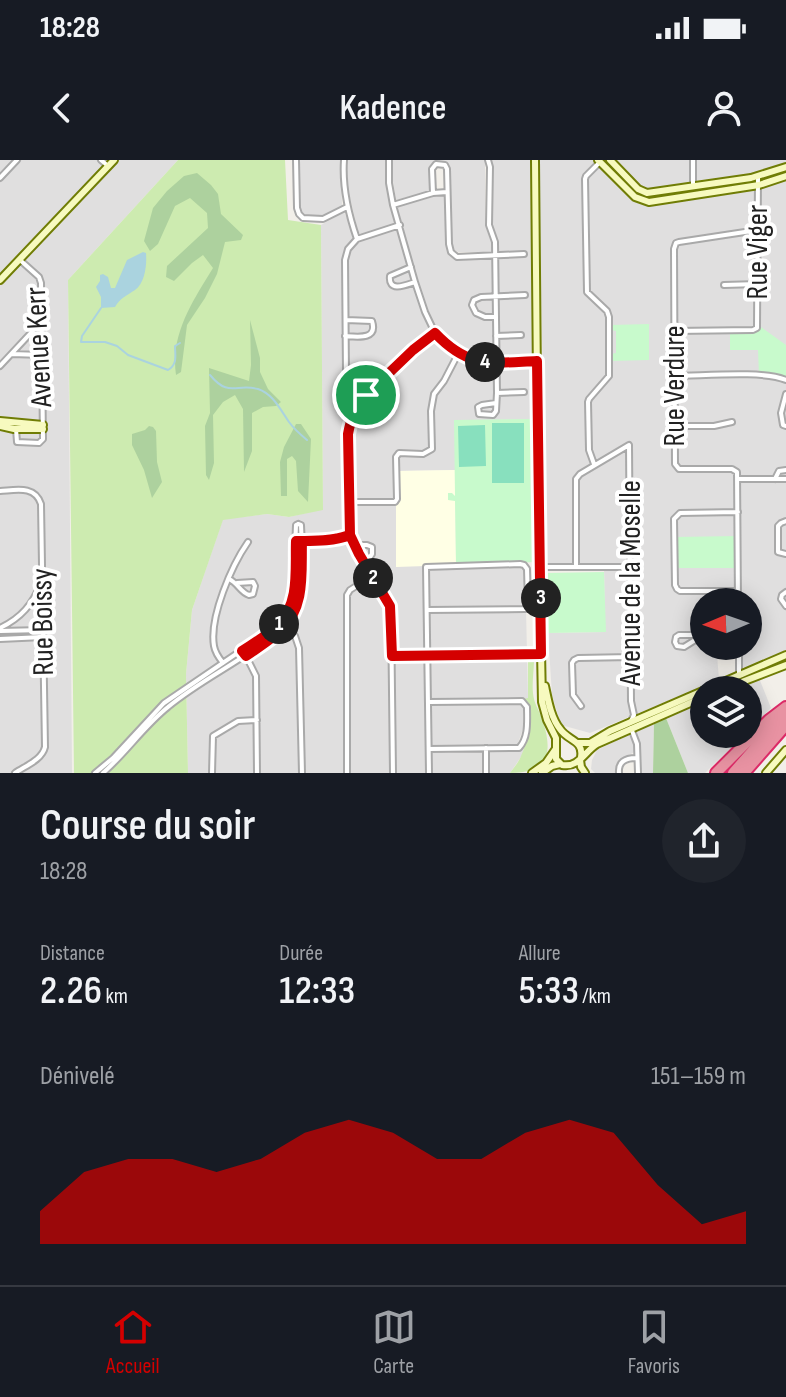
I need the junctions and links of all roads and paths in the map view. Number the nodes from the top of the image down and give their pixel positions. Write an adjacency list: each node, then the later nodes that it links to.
1 (17, 160): 16 (street)
2 (101, 160): 12 (street)
3 (114, 160): 12 (street)
4 (296, 160): 23 (street)
5 (344, 160): 23 (street)
6 (389, 160): 22 (street)
7 (488, 160): 28 (street)
8 (535, 160): 48 (street)
9 (610, 160): 18 (street)
10 (693, 160): 18 (street)
11 (600, 161): 21 (street); 65 (street)
12 (108, 166): 29 (street)
13 (786, 167): 15 (street)
14 (786, 176): 17 (street)
15 (758, 177): 17 (street, Rue Viger); 18 (street)
16 (0, 178)
17 (759, 185): 21 (street); 25 (street, Rue Viger)
18 (693, 187): 21 (street)
19 (447, 192): 20 (street); 20 (street); 28 (street)
20 (433, 193): 22 (street)
21 (693, 196)
22 (393, 205): 24 (street)
23 (347, 207): 26 (street)
24 (400, 225): 26 (street); 30 (street)
25 (758, 230): 33 (street, Rue Viger); 40 (street, Rue Verdure)
26 (357, 239): 38 (street)
27 (524, 254): 28 (street)
28 (495, 256): 36 (street)
29 (20, 260): 31 (street); 39 (street, Avenue Kerr)
30 (411, 267): 32 (street); 32 (street)
31 (0, 280)
32 (415, 282): 41 (street)
33 (758, 284): 34 (street); 40 (street, Rue Viger)
34 (724, 285)
35 (525, 295): 36 (street)
36 (496, 296): 37 (street); 37 (street)
37 (496, 317): 44 (street)
38 (346, 320): 43 (street); 43 (street)
39 (42, 321): 45 (street); 47 (street, Avenue Kerr)
40 (675, 331): 51 (street, Rue Verdure)
41 (435, 333): 46 (street); 53 (street)
42 (521, 335): 44 (street)
43 (345, 336): 57 (street)
44 (496, 336): 49 (street)
45 (12, 354): 47 (street); 50 (street)
46 (458, 354): 49 (street); 71 (street)
47 (42, 355): 64 (street, Avenue Kerr)
48 (537, 361): 49 (street); 79 (street)
49 (497, 363): 55 (street)
50 (0, 366)
51 (674, 376): 52 (street); 62 (street, Rue Verdure)
52 (786, 380)
53 (378, 383): 57 (street); 57 (street)
54 (524, 392): 55 (street)
55 (497, 393): 58 (street)
56 (786, 394): 63 (street)
57 (366, 395): 71 (street)
58 (496, 403): 58 (street)
59 (732, 422): 62 (street)
60 (0, 424): 61 (street)
61 (16, 426): 64 (street); 64 (street, Avenue Kerr)
62 (675, 426): 67 (street, Rue Verdure)
63 (786, 426)
64 (43, 427)
65 (595, 465): 80 (street); 81 (street, Avenue de la Moselle)
66 (786, 470): 68 (street)
67 (738, 479): 68 (street); 72 (street)
68 (775, 479): 69 (street)
69 (786, 479)
70 (0, 491): 84 (street, Rue Boissy)
71 (349, 502): 74 (street)
72 (738, 512): 86 (street); 87 (street)
73 (786, 521): 77 (street)
74 (350, 535): 76 (street); 91 (street)
75 (248, 542): 83 (street)
76 (354, 545): 78 (street); 78 (street)
77 (786, 554)
78 (365, 564): 82 (street)
79 (541, 567): 80 (street); 98 (street)
80 (576, 567): 81 (street)
81 (631, 567): 102 (street, Avenue de la Moselle)
82 (372, 576): 100 (street); 132 (street)
83 (229, 579): 85 (street); 104 (street)
84 (42, 580): 92 (street); 93 (street, Rue Boissy)
85 (237, 583): 85 (street)
86 (738, 588)
87 (690, 591)
88 (786, 592): 89 (street)
89 (786, 606)
90 (427, 610): 90 (street); 101 (street)
91 (284, 623): 97 (street); 131 (street)
92 (0, 629): 93 (street)
93 (43, 630): 95 (street, Rue Boissy)
94 (704, 635): 94 (street)
95 (43, 637): 96 (street); 126 (street, Rue Boissy)
96 (0, 639)
97 (244, 654): 104 (street); 115 (street)
98 (541, 654): 101 (street); 107 (street)
99 (786, 655): 105 (street)
100 (392, 656): 101 (street); 133 (street)
101 (428, 656): 110 (street)
102 (631, 657): 112 (street); 116 (street, Avenue de la Moselle)
103 (786, 665): 106 (street)
104 (225, 666): 108 (street)
105 (744, 676)
106 (747, 676)
107 (543, 680): 118 (street); 120 (street)
108 (186, 690): 127 (street); 128 (street)
109 (690, 700): 114 (street)
110 (428, 702): 119 (street); 121 (street)
111 (690, 702): 114 (street)
112 (581, 706)
113 (786, 710): 142 (highway); 143 (highway)
114 (654, 715): 116 (street)
115 (257, 720): 129 (street); 130 (street)
116 (631, 724): 118 (street); 123 (street); 124 (street, Avenue de la Moselle)
117 (786, 727): 144 (highway)
118 (576, 742): 120 (street); 123 (street)
119 (486, 748): 121 (street); 135 (street)
120 (556, 748): 125 (street); 136 (street)
121 (429, 749): 134 (street)
122 (786, 750): 145 (street)
123 (581, 758): 125 (street); 139 (street)
124 (636, 758): 140 (street); 141 (street, Avenue de la Moselle)
125 (562, 765): 137 (street); 138 (street)
126 (15, 773)
127 (95, 773)
128 (103, 773)
129 (212, 773)
130 (257, 773)
131 (302, 773)
132 (347, 773)
133 (393, 773)
134 (429, 773)
135 (486, 773)
136 (532, 773)
137 (542, 773)
138 (576, 773)
139 (585, 773)
140 (619, 773)
141 (638, 773)
142 (716, 773)
143 (733, 773)
144 (744, 773)
145 (766, 773)

